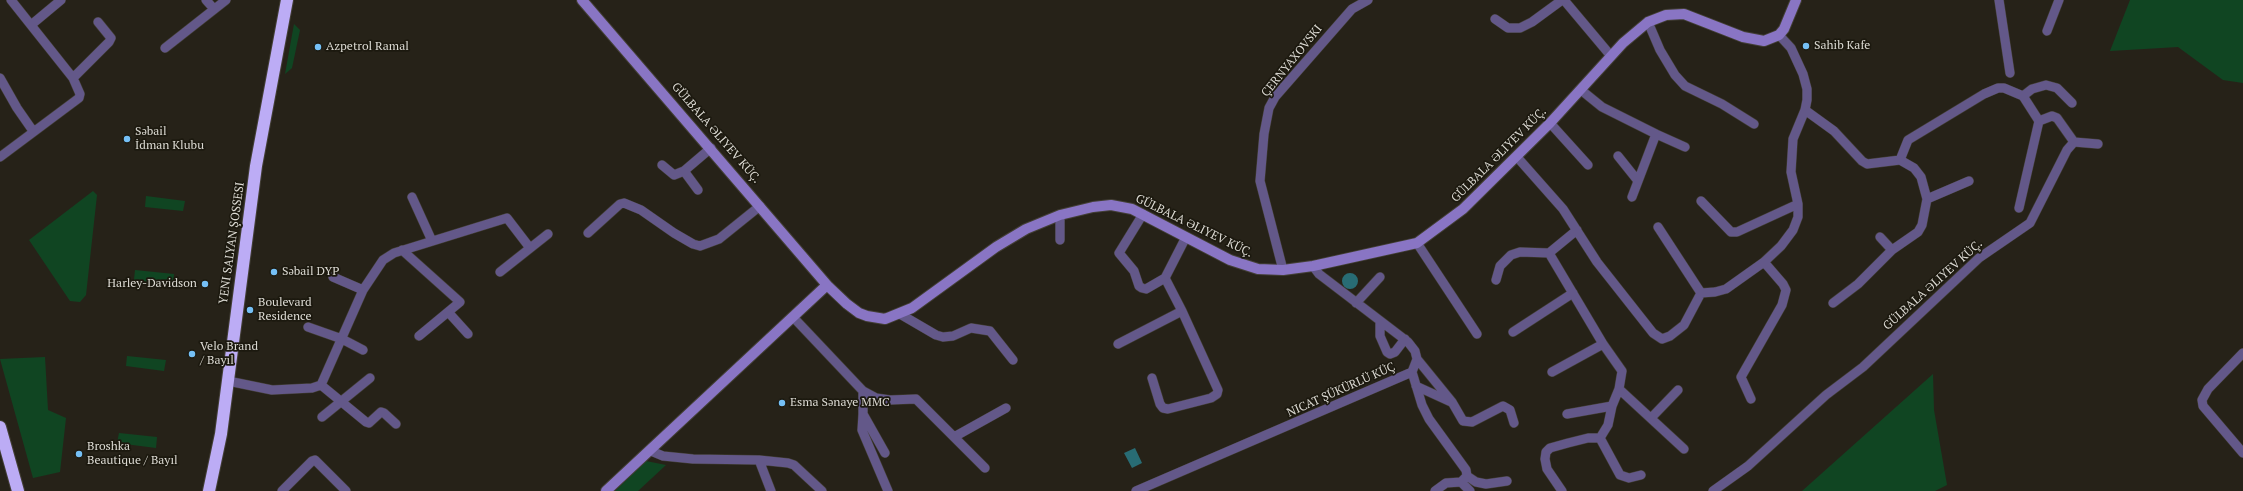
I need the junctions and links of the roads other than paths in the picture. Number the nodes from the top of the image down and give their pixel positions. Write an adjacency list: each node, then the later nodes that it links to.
1 (10, 0): 16 (street)
2 (61, 0): 16 (street)
3 (206, 0): 12 (street)
4 (226, 0): 12 (street)
5 (287, 0): 105 (highway, YENI SALYAN ŞOSSESI)
6 (582, 0): 36 (street, GÜLBALA ƏLIYEV KÜÇ.)
7 (1368, 0): 71 (street, ÇERNYAXOVSKI)
8 (1563, 0): 13 (street); 20 (street)
9 (1796, 0): 18 (street)
10 (1999, 0): 21 (street)
11 (2059, 0): 17 (street)
12 (214, 9): 19 (street)
13 (1495, 20)
14 (98, 22): 23 (street)
15 (1648, 22): 18 (street, GÜLBALA ƏLIYEV KÜÇ.); 20 (street, GÜLBALA ƏLIYEV KÜÇ.); 30 (street)
16 (31, 25): 23 (street)
17 (2047, 31)
18 (1779, 35): 27 (street)
19 (165, 48)
20 (1611, 56): 24 (street, GÜLBALA ƏLIYEV KÜÇ.)
21 (2010, 73)
22 (0, 78): 31 (street)
23 (73, 78): 31 (street)
24 (1581, 90): 29 (street, GÜLBALA ƏLIYEV KÜÇ.); 32 (street)
25 (2023, 96): 26 (street); 28 (street); 40 (street)
26 (2072, 103)
27 (1805, 110): 40 (street); 51 (street)
28 (2039, 121): 33 (street); 53 (street)
29 (1550, 124): 39 (street, GÜLBALA ƏLIYEV KÜÇ.); 42 (street)
30 (1754, 124)
31 (33, 131): 38 (street)
32 (1656, 134): 35 (street); 44 (street)
33 (2074, 142): 34 (street); 146 (street, GÜLBALA ƏLIYEV KÜÇ.)
34 (2098, 144)
35 (1685, 147)
36 (711, 148): 43 (street); 52 (street, GÜLBALA ƏLIYEV KÜÇ.)
37 (1618, 156): 44 (street)
38 (0, 157)
39 (1517, 157): 57 (street); 64 (street, GÜLBALA ƏLIYEV KÜÇ.)
40 (1900, 160): 49 (street)
41 (662, 165): 43 (street)
42 (1588, 165)
43 (684, 171): 46 (street)
44 (1638, 180): 48 (street)
45 (1969, 181): 49 (street)
46 (698, 190)
47 (412, 197): 63 (street)
48 (1632, 197)
49 (1927, 199): 67 (street)
50 (1701, 201): 51 (street)
51 (1798, 204): 69 (street)
52 (760, 206): 58 (street); 77 (street, GÜLBALA ƏLIYEV KÜÇ.)
53 (2019, 208)
54 (1143, 214): 55 (street, GÜLBALA ƏLIYEV KÜÇ.); 60 (street, GÜLBALA ƏLIYEV KÜÇ.); 75 (street)
55 (1060, 215): 62 (street); 85 (street, GÜLBALA ƏLIYEV KÜÇ.)
56 (1658, 227): 80 (street)
57 (1577, 230): 68 (street); 80 (street)
58 (588, 232)
59 (548, 234): 65 (street)
60 (1186, 237): 71 (street, GÜLBALA ƏLIYEV KÜÇ.); 75 (street)
61 (1880, 237): 67 (street)
62 (1060, 240)
63 (432, 241): 65 (street); 66 (street)
64 (1417, 243): 70 (street, GÜLBALA ƏLIYEV KÜÇ.); 91 (street)
65 (530, 248): 72 (street)
66 (402, 250): 78 (street); 84 (street)
67 (1892, 250): 82 (street)
68 (1549, 253): 76 (street); 79 (street)
69 (1764, 262): 80 (street); 111 (street)
70 (1314, 266): 71 (street, GÜLBALA ƏLIYEV KÜÇ.); 81 (street)
71 (1283, 270)
72 (500, 272)
73 (1380, 276): 81 (street)
74 (333, 277): 78 (street)
75 (1165, 278): 83 (street)
76 (1496, 280)
77 (827, 285): 85 (street, GÜLBALA ƏLIYEV KÜÇ.); 86 (street)
78 (363, 290): 93 (street)
79 (1573, 293): 89 (street); 96 (street)
80 (1700, 293)
81 (1356, 303): 87 (street)
82 (1833, 303)
83 (1182, 311): 95 (street); 104 (street)
84 (449, 313): 90 (street); 92 (street)
85 (900, 314): 100 (street)
86 (793, 317): 110 (street); 126 (street)
87 (1380, 321): 94 (street); 94 (street)
88 (308, 327): 93 (street)
89 (1513, 332)
90 (468, 334)
91 (1477, 334)
92 (419, 336)
93 (342, 339): 97 (street); 106 (street)
94 (1405, 339): 99 (street)
95 (1118, 344)
96 (1603, 344): 102 (street); 108 (street)
97 (363, 350)
98 (2243, 353): 128 (street)
99 (1417, 359): 101 (street, NICAT ŞÜKÜRLÜ KÜÇ); 113 (street)
100 (1013, 360)
101 (1412, 372): 107 (street); 142 (street, NICAT ŞÜKÜRLÜ KÜÇ)
102 (1552, 372)
103 (370, 378): 112 (street)
104 (1152, 378)
105 (228, 381): 106 (street); 135 (highway, YENI SALYAN ŞOSSESI)
106 (321, 385): 112 (street)
107 (1416, 386): 113 (street); 132 (street)
108 (1619, 389): 114 (street); 119 (street)
109 (1678, 390): 119 (street)
110 (863, 391): 116 (street); 123 (street)
111 (1751, 399)
112 (342, 402): 118 (street); 121 (street)
113 (1452, 402): 120 (street)
114 (1612, 406): 117 (street); 124 (street)
115 (1006, 408): 123 (street)
116 (863, 414): 127 (street); 141 (street)
117 (1567, 414)
118 (322, 417)
119 (1651, 418): 125 (street)
120 (1514, 423)
121 (396, 424)
122 (0, 427): 134 (highway)
123 (954, 437): 130 (street)
124 (1600, 438): 131 (street); 145 (street)
125 (1684, 450)
126 (651, 451): 129 (street); 138 (street)
127 (885, 453)
128 (2243, 453)
129 (759, 460): 139 (street); 140 (street)
130 (985, 468)
131 (1641, 475)
132 (1464, 479): 133 (street); 143 (street); 144 (street)
133 (1507, 481)
134 (18, 491)
135 (209, 491)
136 (282, 491): 137 (street)
137 (346, 491)
138 (606, 491)
139 (771, 491)
140 (822, 491)
141 (888, 491)
142 (1136, 491)
143 (1435, 491)
144 (1470, 491)
145 (1562, 491)
146 (1713, 491)

